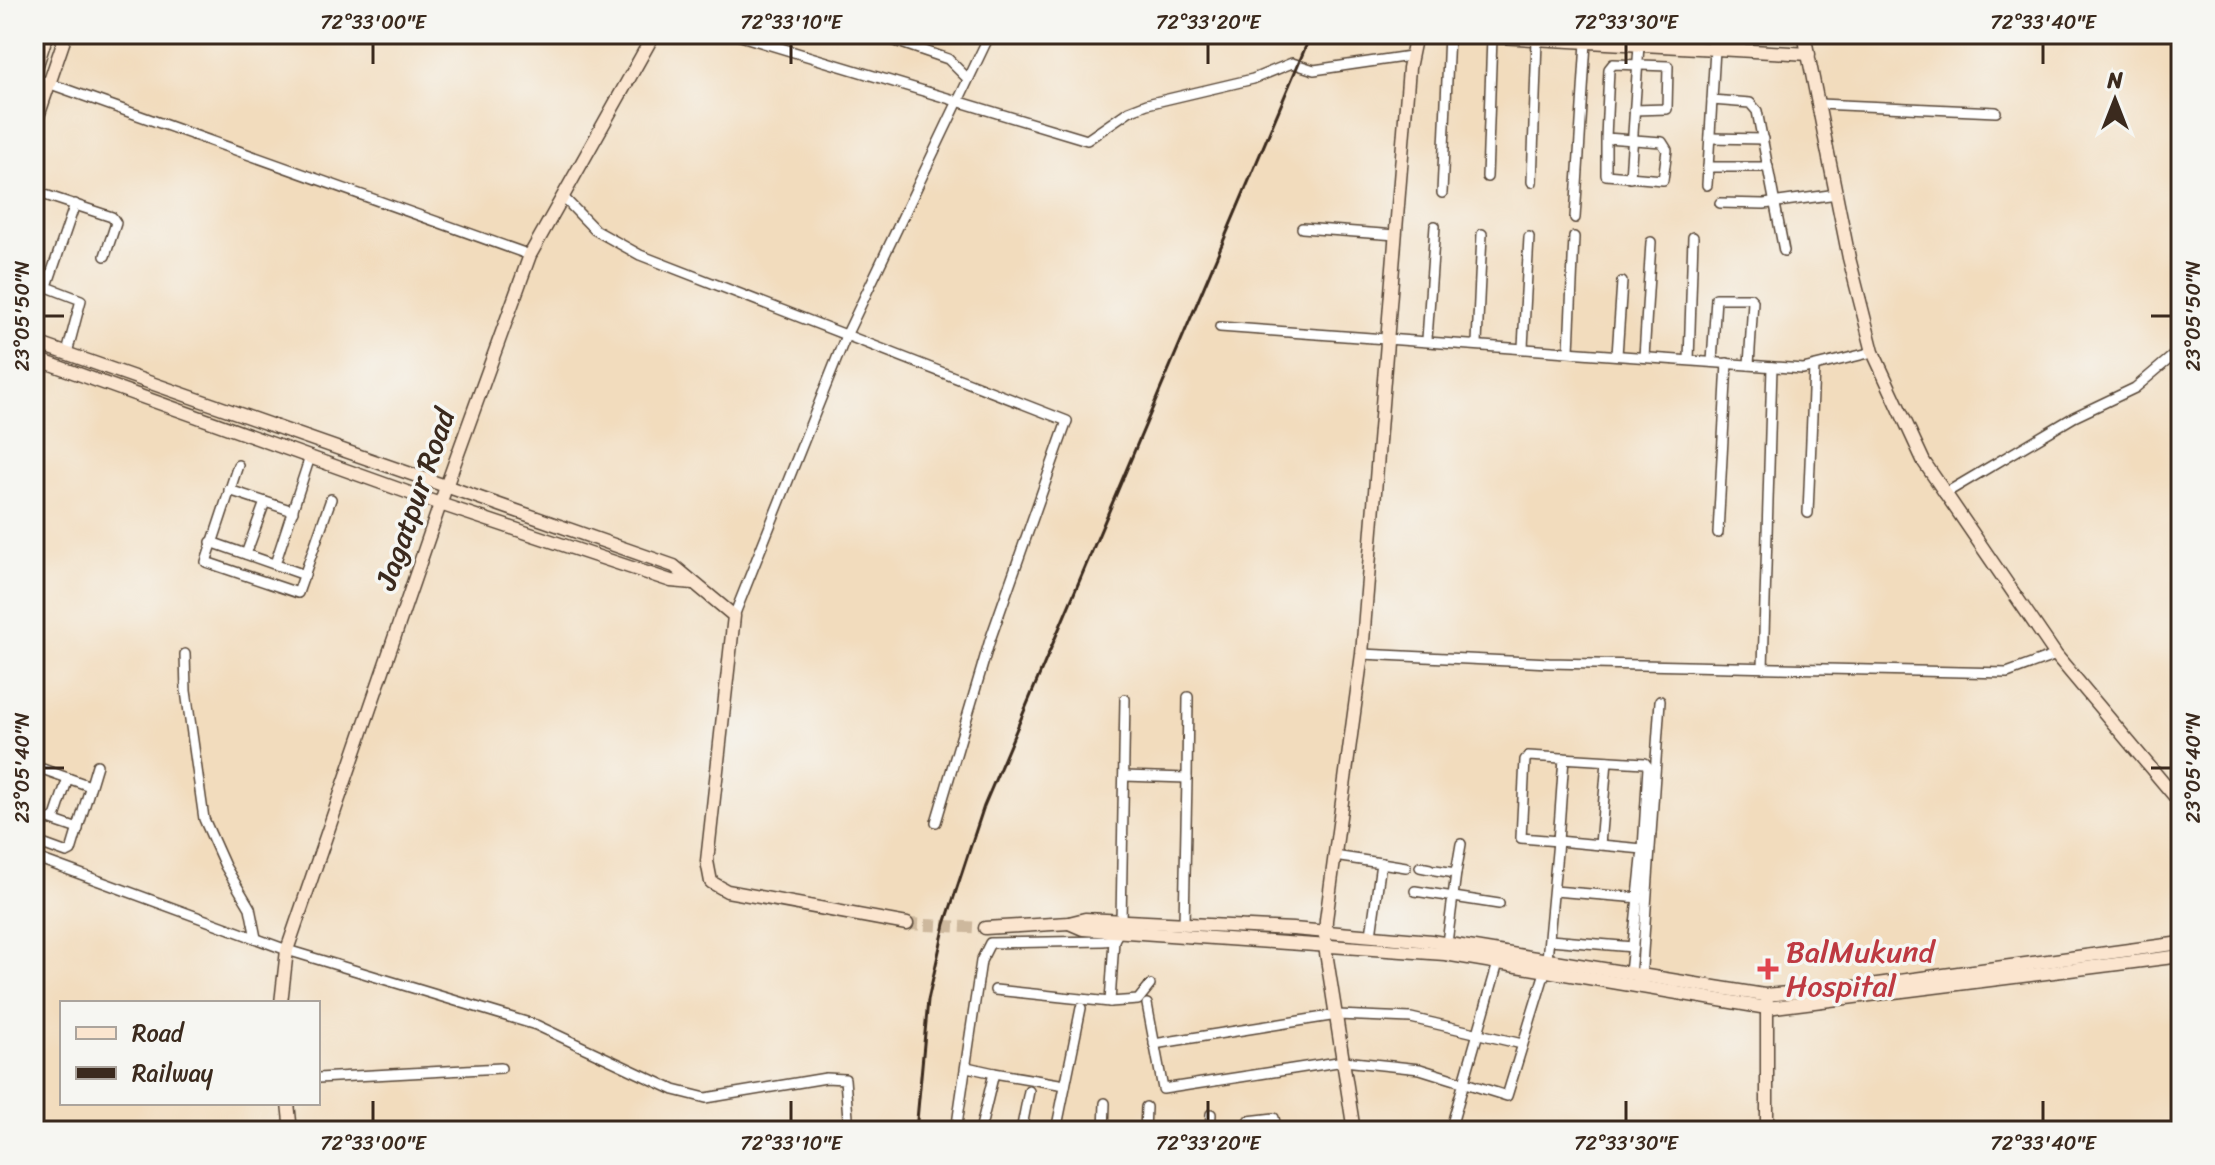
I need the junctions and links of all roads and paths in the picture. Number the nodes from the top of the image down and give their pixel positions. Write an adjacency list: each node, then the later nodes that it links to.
1 (47, 34): 16 (street)
2 (66, 34): 22 (street)
3 (654, 34): 42 (street, Jagatpur Road)
4 (734, 34): 24 (street)
5 (875, 34): 21 (street)
6 (990, 34): 21 (street)
7 (1416, 34): 18 (street)
8 (1442, 34): 9 (street)
9 (1449, 34): 11 (street); 40 (street)
10 (1804, 34): 17 (street)
11 (1492, 37): 12 (street); 35 (street)
12 (1537, 40): 13 (street); 37 (street)
13 (1586, 42): 14 (street); 46 (street)
14 (1639, 45): 15 (street); 19 (street)
15 (1715, 49): 17 (street); 23 (street)
16 (37, 54): 20 (street)
17 (1809, 54): 25 (street)
18 (1410, 56): 24 (street); 50 (street)
19 (1637, 62): 26 (street); 26 (street); 29 (street)
20 (34, 76): 22 (street)
21 (968, 79): 24 (street)
22 (49, 84): 28 (street); 56 (street)
23 (1712, 100): 30 (street); 31 (street)
24 (957, 102): 63 (street)
25 (1819, 104): 27 (street); 41 (street)
26 (1634, 110): 32 (street)
27 (1996, 112)
28 (34, 128)
29 (1606, 138): 32 (street); 36 (street)
30 (1710, 138): 31 (street); 33 (street)
31 (1763, 139): 34 (street)
32 (1632, 140): 36 (street); 36 (street)
33 (1708, 167): 34 (street); 38 (street)
34 (1768, 167): 43 (street)
35 (1487, 177)
36 (1630, 178)
37 (1532, 182)
38 (1707, 185)
39 (36, 192): 45 (street)
40 (1442, 193)
41 (1837, 194): 43 (street); 70 (street)
42 (563, 197): 56 (street, Jagatpur Road); 63 (street)
43 (1775, 202): 44 (street); 55 (street)
44 (1720, 203)
45 (75, 204): 57 (street); 60 (street)
46 (1575, 218)
47 (1435, 226): 64 (street)
48 (1302, 228): 50 (street)
49 (1482, 234): 66 (street)
50 (1396, 235): 62 (street)
51 (1529, 237): 67 (street)
52 (1574, 237): 69 (street)
53 (1693, 237): 75 (street)
54 (1651, 242): 73 (street)
55 (1784, 251)
56 (530, 255): 83 (street, Jagatpur Road)
57 (105, 256)
58 (34, 282): 60 (street)
59 (1622, 282): 72 (street)
60 (47, 286): 71 (street)
61 (1220, 327): 62 (street)
62 (1390, 336): 64 (street); 101 (street)
63 (845, 338): 99 (street); 118 (street)
64 (1427, 339): 66 (street)
65 (34, 342): 71 (street)
66 (1477, 343): 67 (street)
67 (1523, 347): 69 (street)
68 (2181, 349): 85 (street)
69 (1569, 351): 72 (street)
70 (1873, 352): 80 (street); 85 (street)
71 (67, 353): 83 (street)
72 (1617, 355): 73 (street)
73 (1644, 357): 75 (street)
74 (34, 358): 81 (street)
75 (1689, 360): 76 (street)
76 (1712, 362): 77 (street); 78 (street)
77 (1727, 363): 78 (street); 91 (street)
78 (1749, 365): 79 (street)
79 (1772, 367): 80 (street); 103 (street)
80 (1814, 367): 90 (street)
81 (310, 457): 88 (street); 89 (street)
82 (238, 465): 84 (street)
83 (447, 484): 88 (street, Jagatpur Road); 92 (street)
84 (229, 490): 87 (street); 93 (street)
85 (1944, 494): 102 (street)
86 (331, 499): 97 (street)
87 (265, 502): 89 (street); 94 (street)
88 (440, 504): 95 (street); 148 (street, Jagatpur Road)
89 (293, 511): 96 (street)
90 (1808, 513)
91 (1718, 533)
92 (597, 538): 95 (street); 98 (street)
93 (211, 542): 94 (street); 97 (street)
94 (246, 554): 96 (street)
95 (590, 555): 98 (street)
96 (275, 564): 97 (street)
97 (305, 575)
98 (693, 583): 99 (street)
99 (734, 616): 136 (street)
100 (185, 654): 142 (street)
101 (1362, 654): 103 (street); 125 (street)
102 (2056, 655): 103 (street); 115 (street)
103 (1763, 668)
104 (1188, 697): 113 (street)
105 (1125, 699): 111 (street)
106 (1660, 701): 152 (street)
107 (1564, 758): 108 (street); 121 (street); 121 (street)
108 (1607, 761): 123 (street); 124 (street)
109 (97, 765): 114 (street)
110 (34, 767): 112 (street)
111 (1124, 776): 113 (street); 139 (street)
112 (68, 778): 114 (street); 117 (street)
113 (1187, 778): 137 (street)
114 (90, 786): 119 (street)
115 (2181, 804)
116 (35, 816): 117 (street)
117 (54, 820): 119 (street)
118 (936, 822)
119 (78, 829): 120 (street)
120 (34, 841)
121 (1558, 841): 123 (street); 132 (street)
122 (1461, 844): 130 (street)
123 (1600, 845): 124 (street)
124 (1643, 849): 134 (street)
125 (1334, 856): 127 (street); 140 (street)
126 (34, 857): 142 (street)
127 (1381, 863): 128 (street); 141 (street)
128 (1406, 867)
129 (1428, 868): 130 (street)
130 (1456, 873): 133 (street)
131 (1415, 891): 133 (street)
132 (1554, 891): 134 (street); 143 (street)
133 (1453, 896): 135 (street); 144 (street)
134 (1640, 898): 147 (street)
135 (1499, 904)
136 (907, 924)
137 (1184, 924): 139 (street); 140 (street)
138 (985, 928): 139 (street)
139 (1118, 930): 146 (street); 157 (street); 166 (street)
140 (1325, 932): 141 (street); 146 (street)
141 (1371, 935): 144 (street)
142 (256, 938): 148 (street)
143 (1550, 940): 147 (street); 151 (street)
144 (1447, 943): 151 (street)
145 (2181, 943): 158 (street)
146 (1325, 946): 150 (street); 161 (street)
147 (1633, 947): 152 (street)
148 (287, 950): 156 (street, Jagatpur Road); 179 (street)
149 (2181, 956): 158 (street)
150 (1498, 963): 151 (street); 162 (street)
151 (1546, 966): 152 (street); 154 (street); 164 (street)
152 (1635, 974): 154 (street); 158 (street)
153 (1150, 985): 157 (street)
154 (1641, 989): 158 (street)
155 (995, 990): 157 (street)
156 (281, 1001)
157 (1110, 1002)
158 (1767, 1002): 190 (street)
159 (1147, 1004): 163 (street)
160 (1081, 1008): 171 (street)
161 (1337, 1015): 162 (street); 163 (street); 165 (street)
162 (1478, 1031): 164 (street); 170 (street)
163 (1154, 1044): 165 (street)
164 (1522, 1044): 170 (street)
165 (1344, 1061): 170 (street); 188 (street)
166 (967, 1067): 168 (street); 180 (street)
167 (501, 1068): 169 (street)
168 (994, 1073): 171 (street); 181 (street)
169 (320, 1078)
170 (1464, 1083): 189 (street)
171 (1065, 1085): 183 (street)
172 (1029, 1091): 182 (street)
173 (1105, 1103): 184 (street)
174 (288, 1105): 178 (street)
175 (1146, 1107): 185 (street)
176 (1211, 1114): 186 (street)
177 (1248, 1121): 187 (street)
178 (291, 1131)
179 (849, 1131)
180 (956, 1131)
181 (980, 1131)
182 (1021, 1131)
183 (1056, 1131)
184 (1104, 1131)
185 (1145, 1131)
186 (1210, 1131)
187 (1277, 1131)
188 (1354, 1131)
189 (1450, 1131)
190 (1767, 1131)

